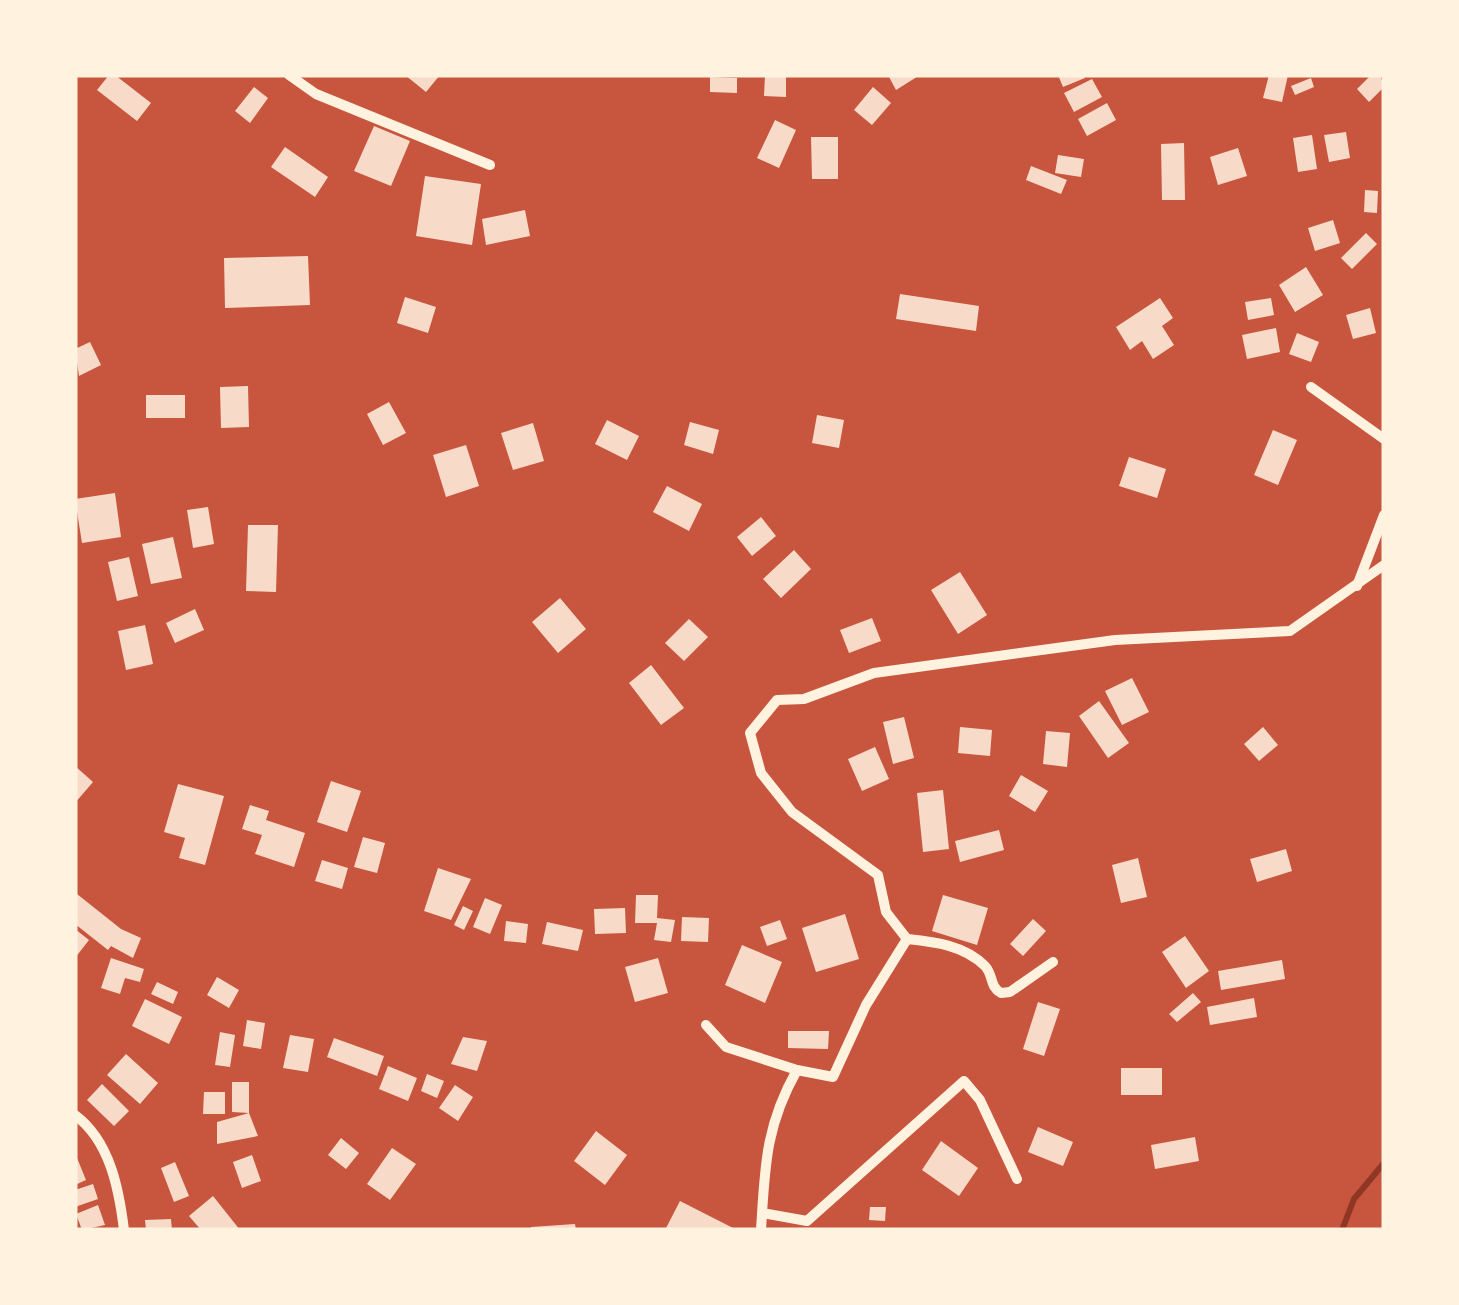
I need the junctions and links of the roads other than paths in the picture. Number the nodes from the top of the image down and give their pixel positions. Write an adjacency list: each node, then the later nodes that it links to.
1 (289, 75): 2 (street)
2 (490, 165)
3 (1311, 386): 4 (street)
4 (1384, 438)
5 (1384, 515): 7 (street)
6 (1384, 564): 7 (street)
7 (1357, 587): 8 (street)
8 (907, 940): 9 (street); 11 (street)
9 (1053, 962)
10 (706, 1025): 11 (street)
11 (797, 1070): 14 (street)
12 (75, 1115): 15 (street)
13 (1017, 1179): 14 (street)
14 (762, 1213): 16 (street)
15 (124, 1230)
16 (760, 1230)

